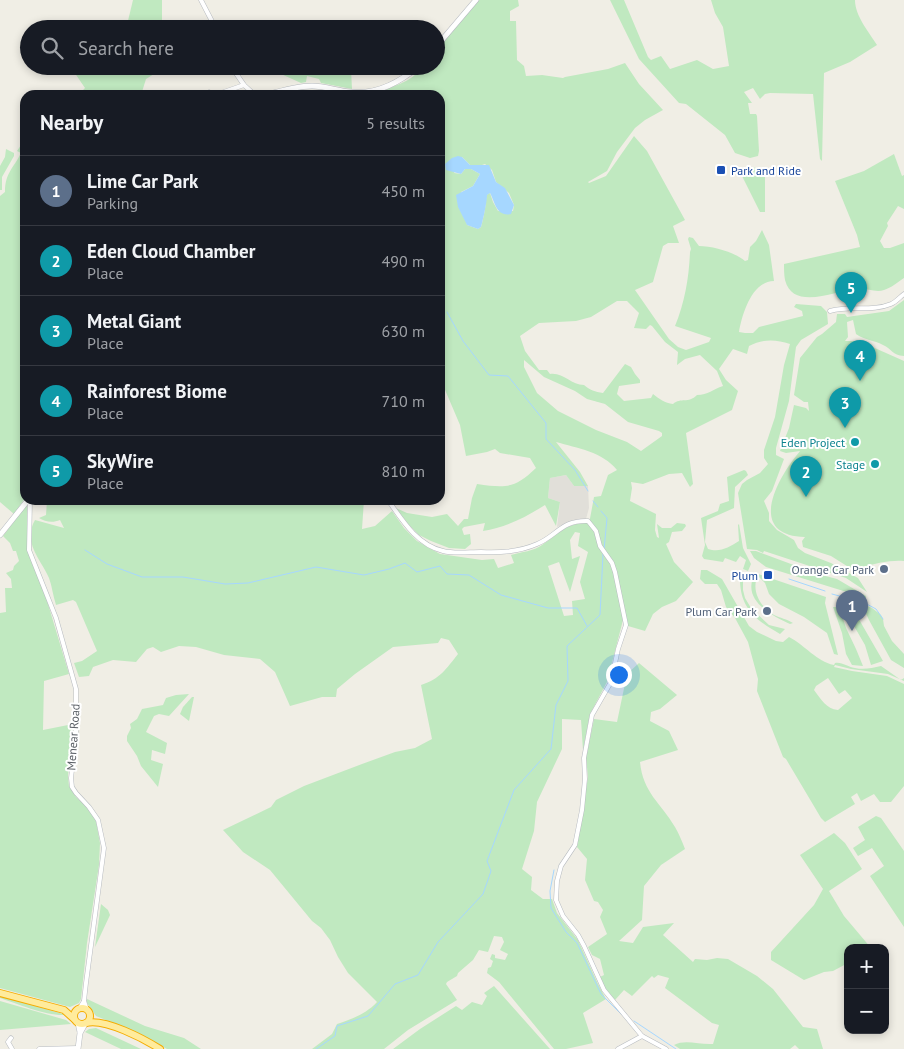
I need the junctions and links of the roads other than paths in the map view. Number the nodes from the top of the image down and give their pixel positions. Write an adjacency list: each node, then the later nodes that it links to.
1 (201, 0): 3 (street)
2 (476, 0): 4 (street)
3 (211, 20)
4 (445, 36)
5 (237, 75): 7 (street)
6 (407, 75): 12 (street)
7 (244, 85): 8 (street); 9 (street)
8 (230, 90)
9 (250, 90)
10 (296, 90): 11 (street)
11 (340, 90)
12 (373, 90)
13 (904, 294): 14 (street)
14 (830, 311)
15 (25, 505): 18 (street)
16 (29, 505): 20 (street, Menear Road)
17 (391, 505): 26 (street)
18 (0, 535)
19 (0, 993): 21 (highway)
20 (84, 1001): 22 (street, Menear Road); 23 (street, Menear Road)
21 (64, 1010): 22 (highway); 24 (highway)
22 (78, 1010): 23 (highway); 24 (highway)
23 (88, 1011): 24 (highway); 25 (highway)
24 (81, 1022): 25 (highway); 32 (street)
25 (99, 1022): 35 (highway)
26 (642, 1036): 30 (street); 37 (street)
27 (11, 1038): 29 (street)
28 (2, 1042): 29 (street)
29 (8, 1042): 33 (street)
30 (626, 1047): 36 (street)
31 (55, 1048): 32 (street); 34 (street)
32 (78, 1048)
33 (12, 1049)
34 (39, 1049)
35 (160, 1049)
36 (618, 1049)
37 (666, 1049)

